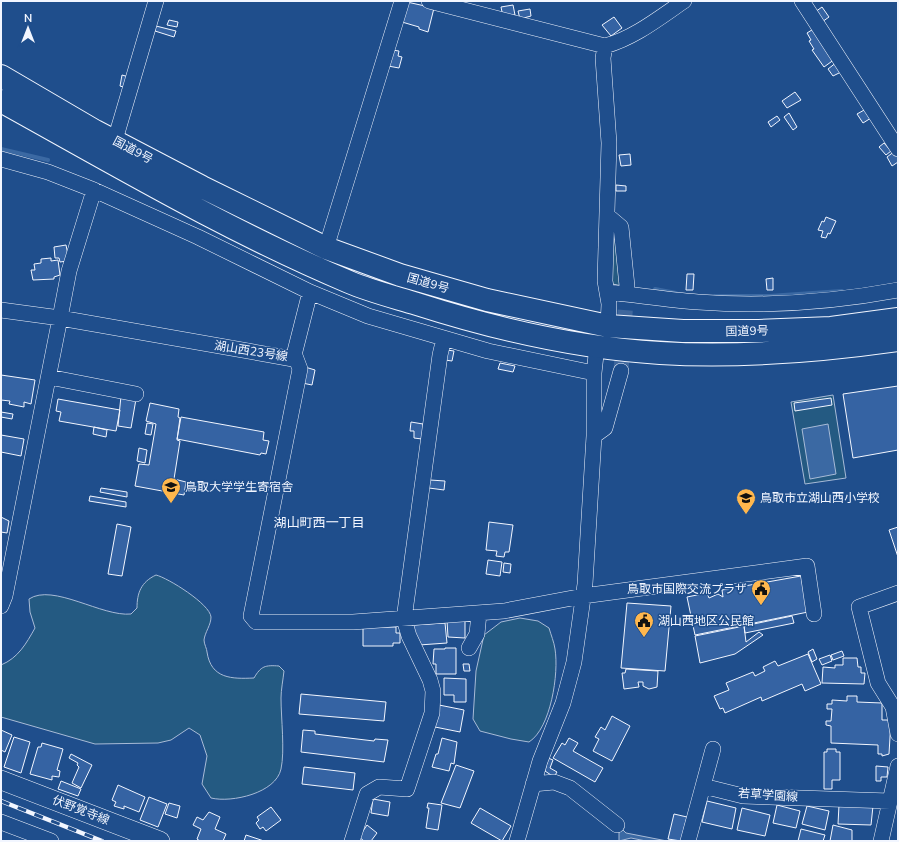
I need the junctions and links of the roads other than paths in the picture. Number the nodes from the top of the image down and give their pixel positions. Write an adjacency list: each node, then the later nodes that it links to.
1 (156, 1): 9 (street)
2 (402, 1): 14 (street)
3 (429, 1): 6 (street)
4 (684, 1): 6 (street)
5 (802, 1): 10 (street)
6 (605, 46): 13 (street)
7 (1, 76): 9 (highway, 国道9号)
8 (1, 101): 25 (highway, 国道9号)
9 (115, 140): 14 (highway, 国道9号)
10 (898, 149)
11 (1, 159): 12 (street)
12 (94, 190): 17 (street); 20 (street)
13 (608, 216): 15 (street); 18 (street)
14 (326, 248): 22 (highway, 国道9号)
15 (627, 286)
16 (898, 290): 18 (street)
17 (310, 292): 23 (street); 26 (street, 湖山西23号線)
18 (608, 292): 22 (street)
19 (1, 310): 20 (street)
20 (60, 318): 26 (street, 湖山西23号線); 29 (street)
21 (898, 319): 22 (highway, 国道9号)
22 (608, 326)
23 (444, 338): 28 (street); 37 (street)
24 (898, 340): 25 (highway, 国道9号)
25 (597, 346): 28 (street)
26 (294, 353): 37 (street)
27 (620, 371): 31 (street)
28 (594, 373): 31 (street)
29 (49, 377): 30 (street); 34 (street)
30 (136, 394)
31 (594, 436): 33 (street)
32 (898, 593): 39 (street)
33 (583, 596): 35 (street); 36 (street); 43 (street)
34 (1, 606)
35 (479, 613): 37 (street); 38 (street)
36 (814, 614)
37 (404, 619): 50 (street)
38 (469, 648)
39 (898, 734)
40 (713, 749): 44 (street)
41 (898, 766): 45 (street)
42 (1, 780): 49 (main road, 伏野覚寺線)
43 (533, 784): 47 (street); 51 (street)
44 (703, 786): 45 (street, 若草学園線); 52 (street)
45 (890, 800): 53 (street)
46 (1, 822): 48 (street)
47 (617, 825)
48 (51, 841)
49 (160, 841)
50 (352, 841)
51 (517, 841)
52 (688, 841)
53 (881, 841)

